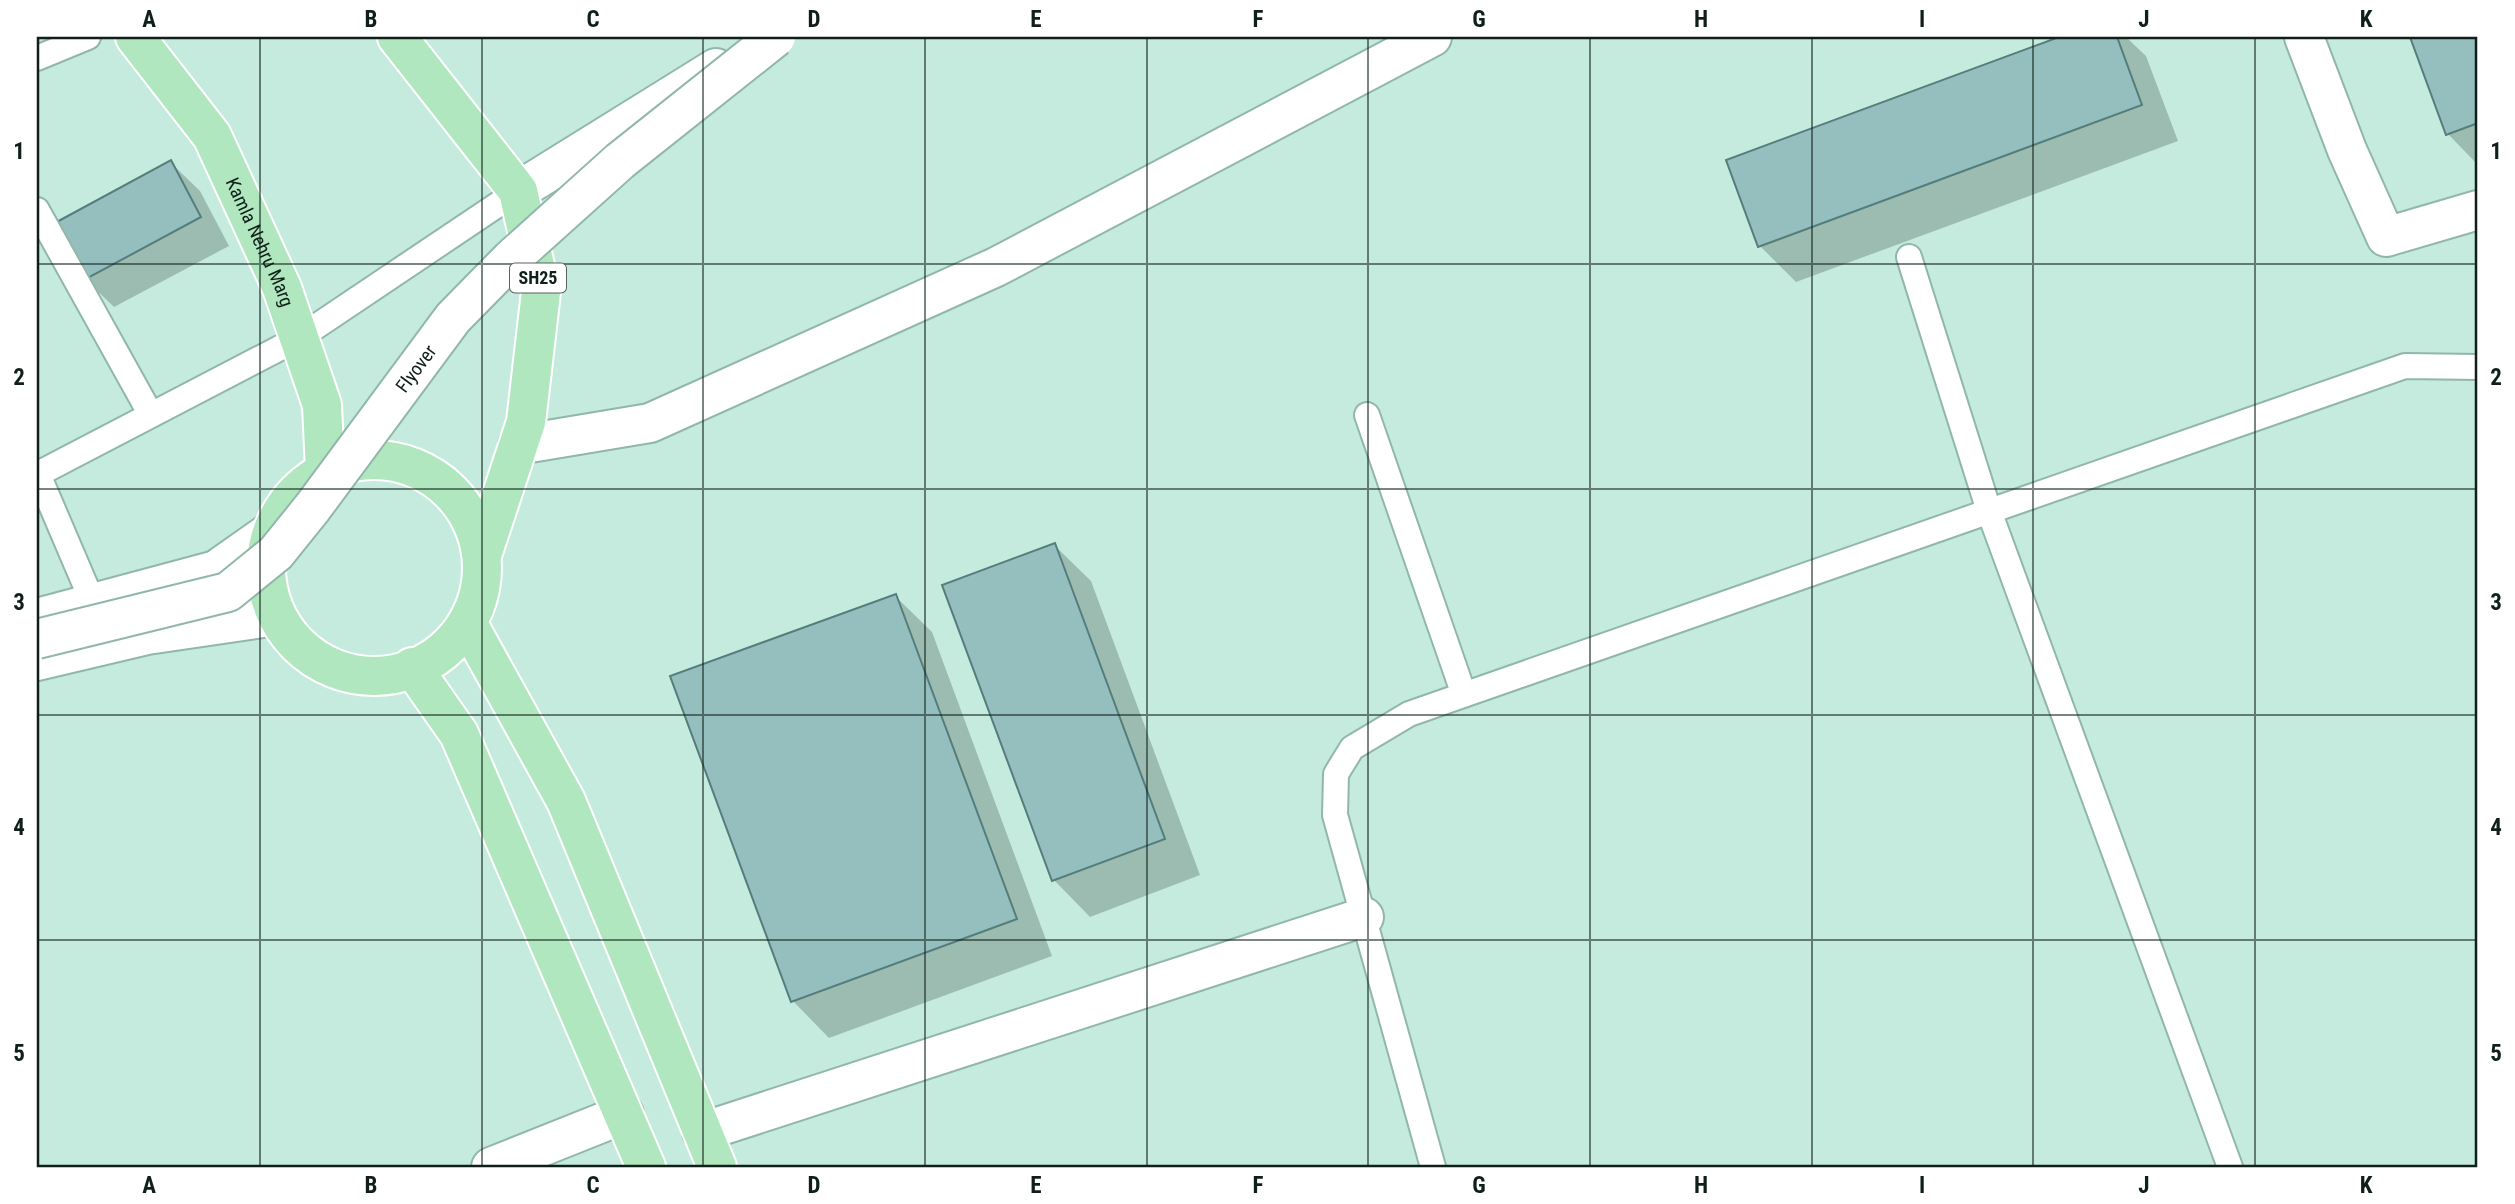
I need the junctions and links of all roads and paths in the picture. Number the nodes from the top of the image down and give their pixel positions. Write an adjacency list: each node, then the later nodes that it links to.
1 (88, 37): 8 (lane)
2 (135, 37): 13 (main road, Kamla Nehru Marg)
3 (397, 37): 9 (main road, SH25)
4 (765, 37): 9 (street)
5 (776, 37): 27 (street, Flyover, bridge)
6 (1432, 37): 17 (street)
7 (2304, 37): 11 (street)
8 (37, 58)
9 (518, 191): 13 (lane); 17 (main road, SH25)
10 (37, 210): 15 (lane)
11 (2478, 210)
12 (1909, 257): 20 (lane)
13 (299, 338): 15 (lane); 18 (main road, Kamla Nehru Marg)
14 (2478, 367): 20 (lane)
15 (152, 415): 19 (lane)
16 (1367, 415): 30 (lane)
17 (518, 445): 22 (main road, SH25)
18 (325, 470): 21 (main road); 22 (main road)
19 (37, 473): 23 (lane)
20 (1989, 511): 30 (lane); 38 (lane)
21 (270, 532): 23 (street); 24 (main road)
22 (482, 555): 26 (main road)
23 (93, 603): 25 (street)
24 (276, 616): 28 (street); 29 (main road)
25 (37, 618)
26 (468, 624): 29 (main road); 33 (main road)
27 (37, 639)
28 (37, 661)
29 (412, 667): 32 (main road)
30 (1464, 695): 31 (lane)
31 (1364, 917): 33 (street); 37 (lane)
32 (624, 1114): 34 (street); 35 (main road)
33 (702, 1132): 36 (main road)
34 (491, 1167)
35 (646, 1167)
36 (716, 1167)
37 (1433, 1167)
38 (2230, 1167)

